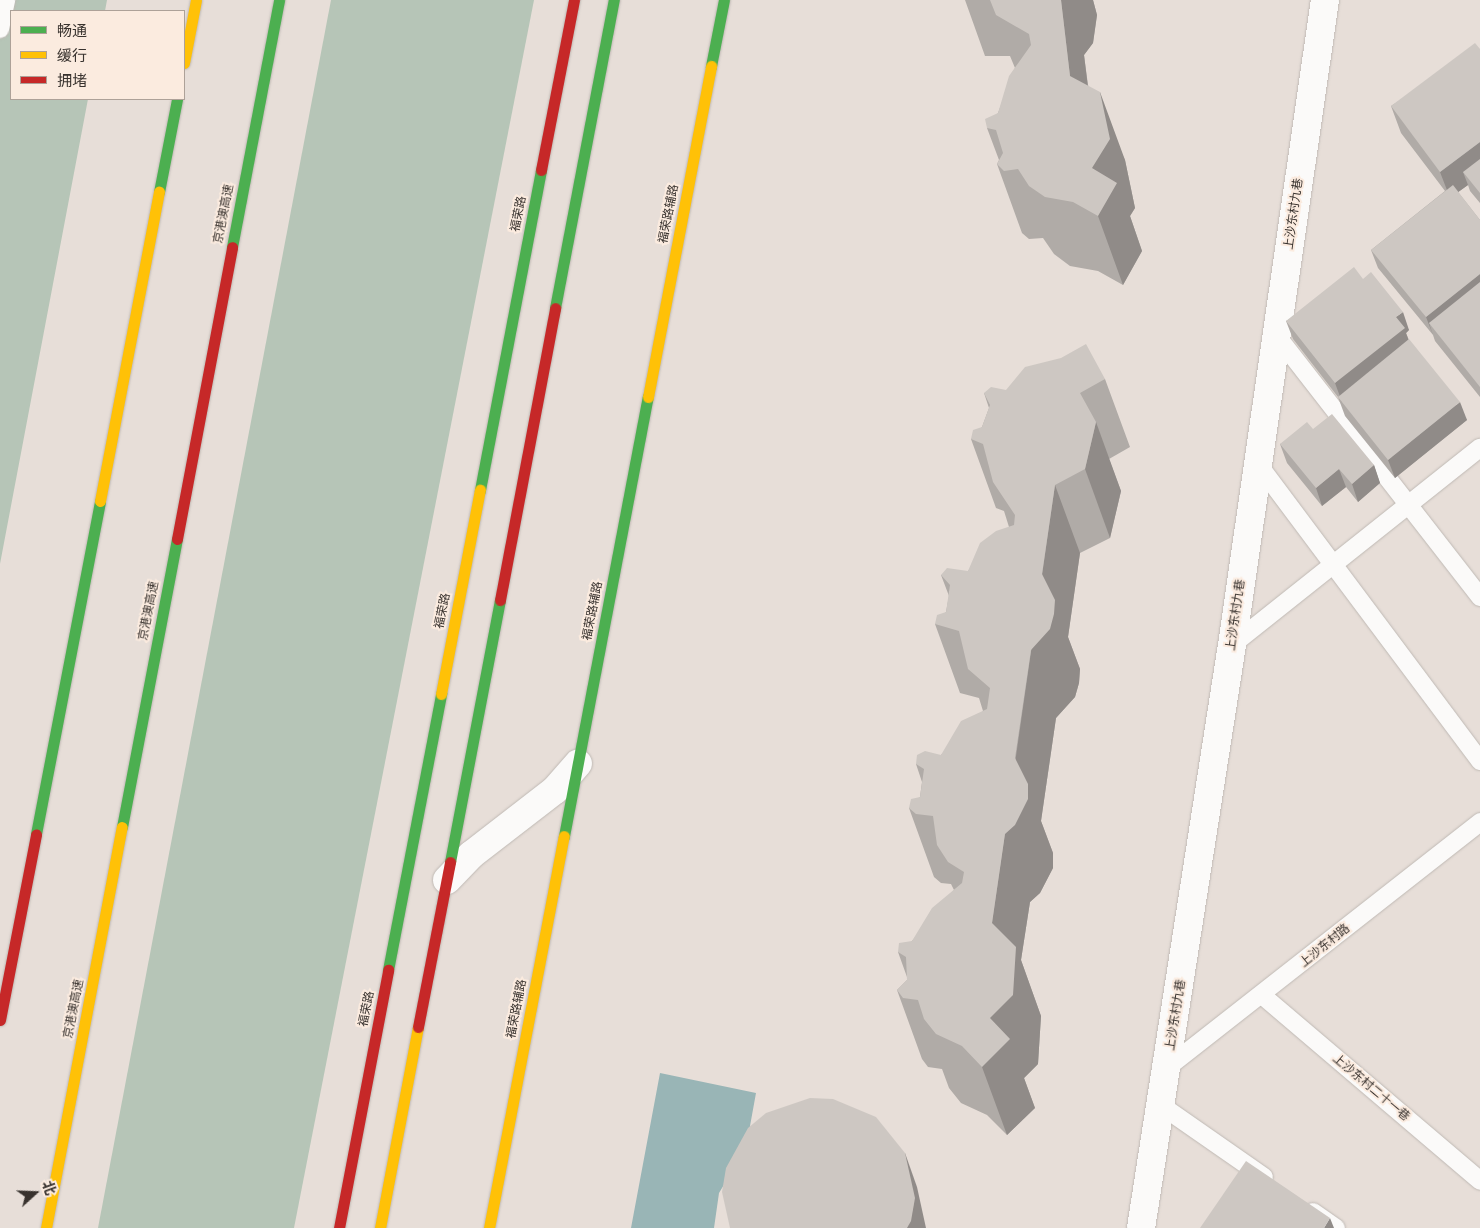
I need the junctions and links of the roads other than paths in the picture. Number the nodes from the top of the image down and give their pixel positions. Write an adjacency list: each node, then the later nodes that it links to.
1 (6, 0): 8 (lane)
2 (196, 0): 9 (main road)
3 (279, 0): 29 (main road, 京港澳高速)
4 (574, 0): 30 (main road, 福荣路)
5 (614, 0): 21 (main road)
6 (724, 0): 19 (main road, 福荣路辅路)
7 (1324, 0): 11 (street, 上沙东村九巷)
8 (0, 29)
9 (185, 58)
10 (177, 100): 23 (main road)
11 (1277, 336): 13 (street, 上沙东村九巷); 14 (lane)
12 (1480, 448): 14 (lane)
13 (1258, 464): 15 (lane); 17 (street, 上沙东村九巷)
14 (1408, 505): 15 (lane); 16 (lane)
15 (1334, 565): 17 (lane); 18 (lane)
16 (1480, 597)
17 (1232, 645): 24 (street, 上沙东村九巷)
18 (1480, 761)
19 (578, 764): 21 (street); 32 (main road, 福荣路辅路)
20 (1480, 822): 22 (lane, 上沙东村路)
21 (446, 880): 31 (main road)
22 (1263, 996): 24 (lane, 上沙东村路); 26 (lane, 上沙东村二十一巷)
23 (0, 1020)
24 (1168, 1067): 25 (street, 上沙东村九巷)
25 (1162, 1106): 27 (lane); 33 (street, 上沙东村九巷)
26 (1480, 1181)
27 (1280, 1189)
28 (1296, 1200): 34 (lane)
29 (46, 1228)
30 (340, 1228)
31 (380, 1228)
32 (489, 1228)
33 (1141, 1228)
34 (1336, 1228)

